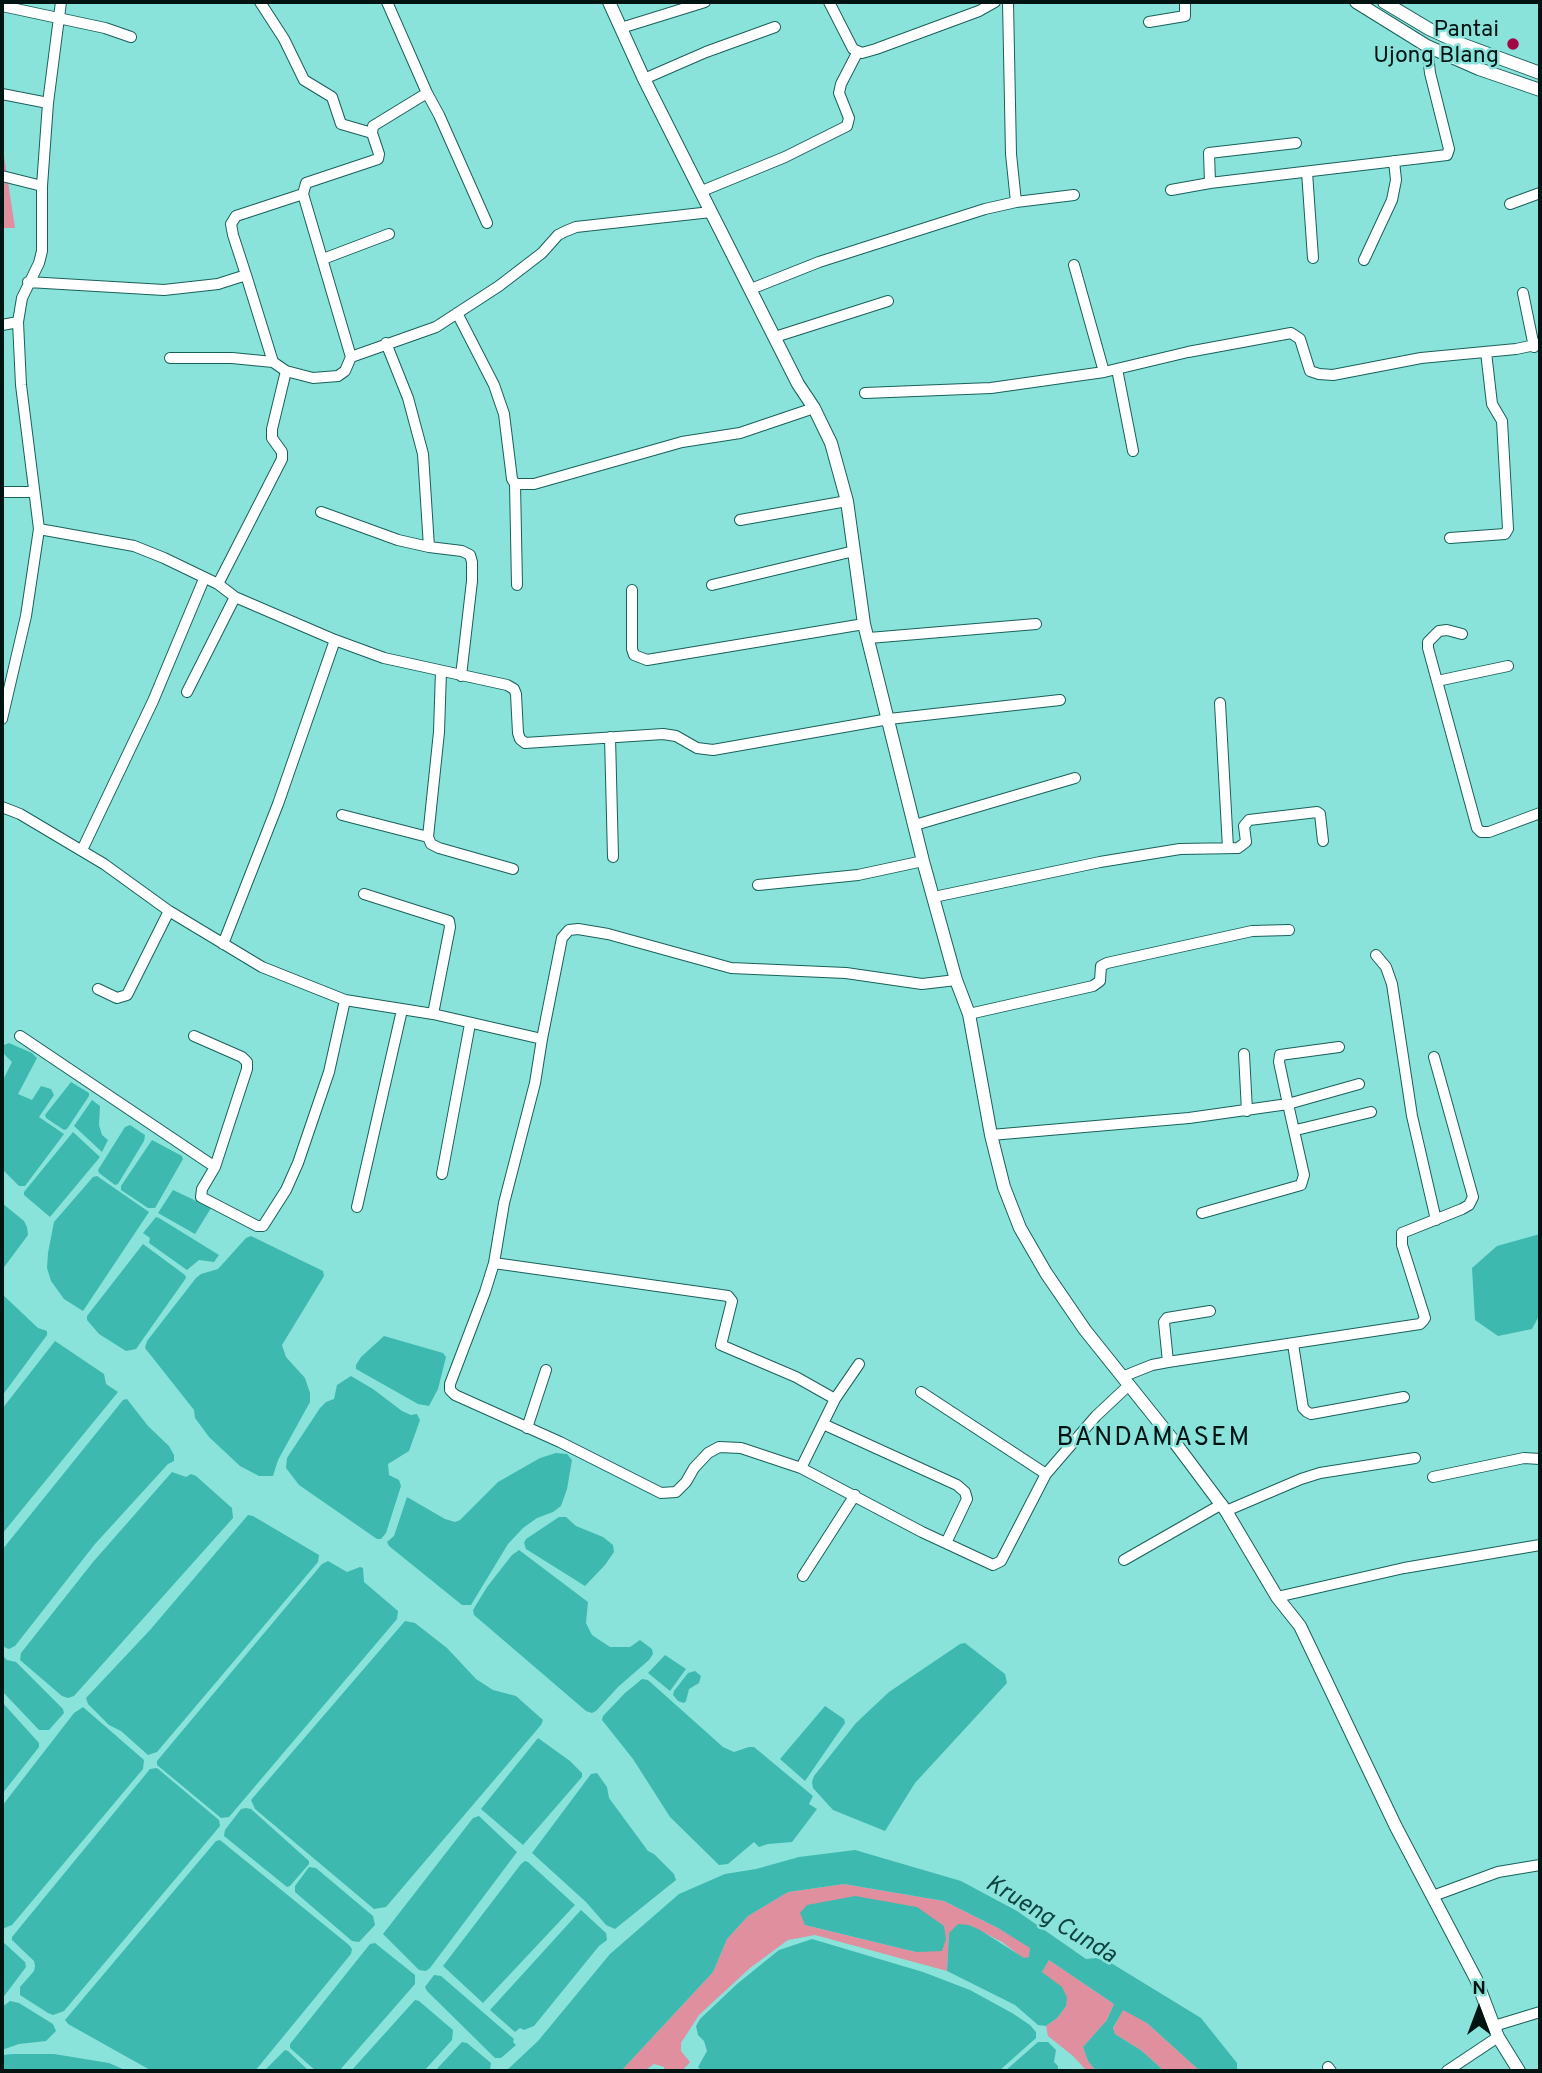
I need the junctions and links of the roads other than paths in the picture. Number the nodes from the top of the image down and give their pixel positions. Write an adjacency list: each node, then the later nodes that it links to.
1 (61, 2): 13 (street)
2 (260, 2): 26 (street)
3 (387, 2): 23 (street)
4 (609, 2): 16 (street)
5 (705, 2): 16 (street)
6 (829, 2): 19 (street)
7 (996, 2): 19 (street)
8 (1008, 2): 38 (street)
9 (1185, 2): 14 (street)
10 (1356, 2): 18 (street)
11 (1384, 2): 20 (street)
12 (2, 6): 13 (street)
13 (59, 20): 17 (street); 25 (street)
14 (1149, 22)
15 (775, 27): 21 (street)
16 (621, 28): 21 (street)
17 (131, 37)
18 (1427, 46): 22 (street); 28 (street)
19 (858, 52): 34 (street)
20 (1540, 73)
21 (645, 79): 34 (street)
22 (1540, 90)
23 (427, 93): 26 (street); 41 (street)
24 (2, 94): 25 (street)
25 (47, 103): 32 (street)
26 (372, 133): 36 (street)
27 (1296, 143): 31 (street)
28 (1394, 161): 29 (street); 45 (street)
29 (1307, 172): 31 (street); 43 (street)
30 (2, 176): 32 (street)
31 (1210, 183): 33 (street)
32 (42, 187): 48 (street)
33 (1171, 190)
34 (702, 191): 40 (street)
35 (1540, 193): 39 (street)
36 (303, 194): 44 (street); 47 (street)
37 (1074, 195): 38 (street)
38 (1016, 202): 49 (street)
39 (1510, 204)
40 (711, 212): 49 (street); 52 (street)
41 (487, 223)
42 (389, 234): 44 (street)
43 (1313, 258)
44 (323, 260): 59 (street)
45 (1364, 260)
46 (1074, 265): 64 (street)
47 (247, 275): 48 (street); 61 (street)
48 (28, 282): 53 (street)
49 (751, 289): 55 (street)
50 (1523, 293): 57 (street)
51 (888, 301): 55 (street)
52 (457, 313): 56 (street); 68 (street)
53 (18, 322): 54 (street); 70 (street)
54 (2, 325)
55 (775, 337): 66 (street)
56 (386, 343): 59 (street); 76 (street)
57 (1537, 346): 58 (street)
58 (1486, 352): 62 (street); 75 (street)
59 (351, 357): 63 (street)
60 (170, 358): 61 (street)
61 (273, 362): 63 (street)
62 (1117, 369): 64 (street); 67 (street)
63 (286, 371): 79 (street)
64 (1104, 372): 65 (street)
65 (865, 393)
66 (814, 408): 68 (street); 71 (street)
67 (1133, 451)
68 (515, 484): 80 (street)
69 (2, 492): 70 (street)
70 (33, 492): 74 (street)
71 (847, 501): 73 (street); 77 (street)
72 (321, 512): 76 (street)
73 (740, 520)
74 (39, 528): 78 (street); 96 (street)
75 (1450, 538)
76 (429, 547): 91 (street)
77 (854, 551): 81 (street); 84 (street)
78 (204, 579): 79 (street); 107 (street)
79 (218, 584): 83 (street)
80 (517, 585)
81 (712, 585)
82 (632, 590): 84 (street)
83 (235, 597): 88 (street); 93 (street)
84 (864, 624): 87 (street)
85 (1036, 624): 87 (street)
86 (1462, 634): 92 (street)
87 (869, 638): 97 (street)
88 (335, 640): 90 (street); 116 (street)
89 (1508, 666): 92 (street)
90 (441, 671): 91 (street); 104 (street)
91 (461, 676): 98 (street)
92 (1437, 681): 101 (street)
93 (187, 692)
94 (1060, 700): 97 (street)
95 (1220, 704): 106 (street)
96 (2, 719)
97 (889, 719): 98 (street); 103 (street)
98 (610, 737): 108 (street)
99 (1075, 778): 103 (street)
100 (2, 807): 107 (street)
101 (1540, 813)
102 (342, 815): 104 (street)
103 (915, 825): 109 (street)
104 (428, 837): 110 (street)
105 (1323, 841): 106 (street)
106 (1228, 848): 113 (street)
107 (82, 850): 114 (street)
108 (613, 857)
109 (923, 861): 111 (street); 113 (street)
110 (513, 869)
111 (758, 885)
112 (364, 894): 122 (street)
113 (934, 897): 118 (street)
114 (169, 911): 116 (street); 119 (street)
115 (1289, 930): 123 (street)
116 (223, 944): 120 (street)
117 (1376, 954): 141 (street)
118 (956, 979): 123 (street); 127 (street)
119 (98, 989)
120 (345, 1000): 121 (street); 137 (street)
121 (402, 1010): 122 (street); 139 (street)
122 (433, 1014): 124 (street)
123 (969, 1014): 136 (street)
124 (470, 1024): 127 (street); 138 (street)
125 (194, 1036): 137 (street)
126 (20, 1037): 137 (street)
127 (542, 1039): 142 (street)
128 (1339, 1046): 132 (street)
129 (1244, 1054): 133 (street)
130 (1434, 1057): 141 (street)
131 (1359, 1084): 132 (street)
132 (1288, 1104): 133 (street); 135 (street)
133 (1247, 1111): 136 (street)
134 (1371, 1112): 135 (street)
135 (1296, 1130): 140 (street)
136 (991, 1135): 148 (street)
137 (215, 1167)
138 (442, 1174)
139 (357, 1207)
140 (1202, 1213)
141 (1436, 1220): 144 (street)
142 (494, 1263): 151 (street); 153 (street)
143 (1210, 1311): 145 (street)
144 (1293, 1344): 145 (street); 150 (street)
145 (1168, 1362): 148 (street)
146 (859, 1364): 151 (street)
147 (546, 1370): 153 (street)
148 (1125, 1381): 157 (street); 160 (street)
149 (921, 1392): 157 (street)
150 (1404, 1397)
151 (835, 1399): 152 (street)
152 (823, 1423): 156 (street); 161 (street)
153 (527, 1428): 156 (street)
154 (1415, 1458): 160 (street)
155 (1540, 1459): 158 (street)
156 (801, 1468): 159 (street)
157 (1046, 1474): 161 (street)
158 (1433, 1477)
159 (855, 1495): 161 (street); 164 (street)
160 (1224, 1507): 163 (street); 165 (street)
161 (946, 1543)
162 (1540, 1545): 165 (street)
163 (1124, 1560)
164 (803, 1576)
165 (1277, 1597): 167 (street)
166 (1540, 1865): 167 (street)
167 (1433, 1896): 169 (street)
168 (1540, 2012): 169 (street)
169 (1496, 2031): 170 (street); 171 (street)
170 (1447, 2071)
171 (1519, 2071)

